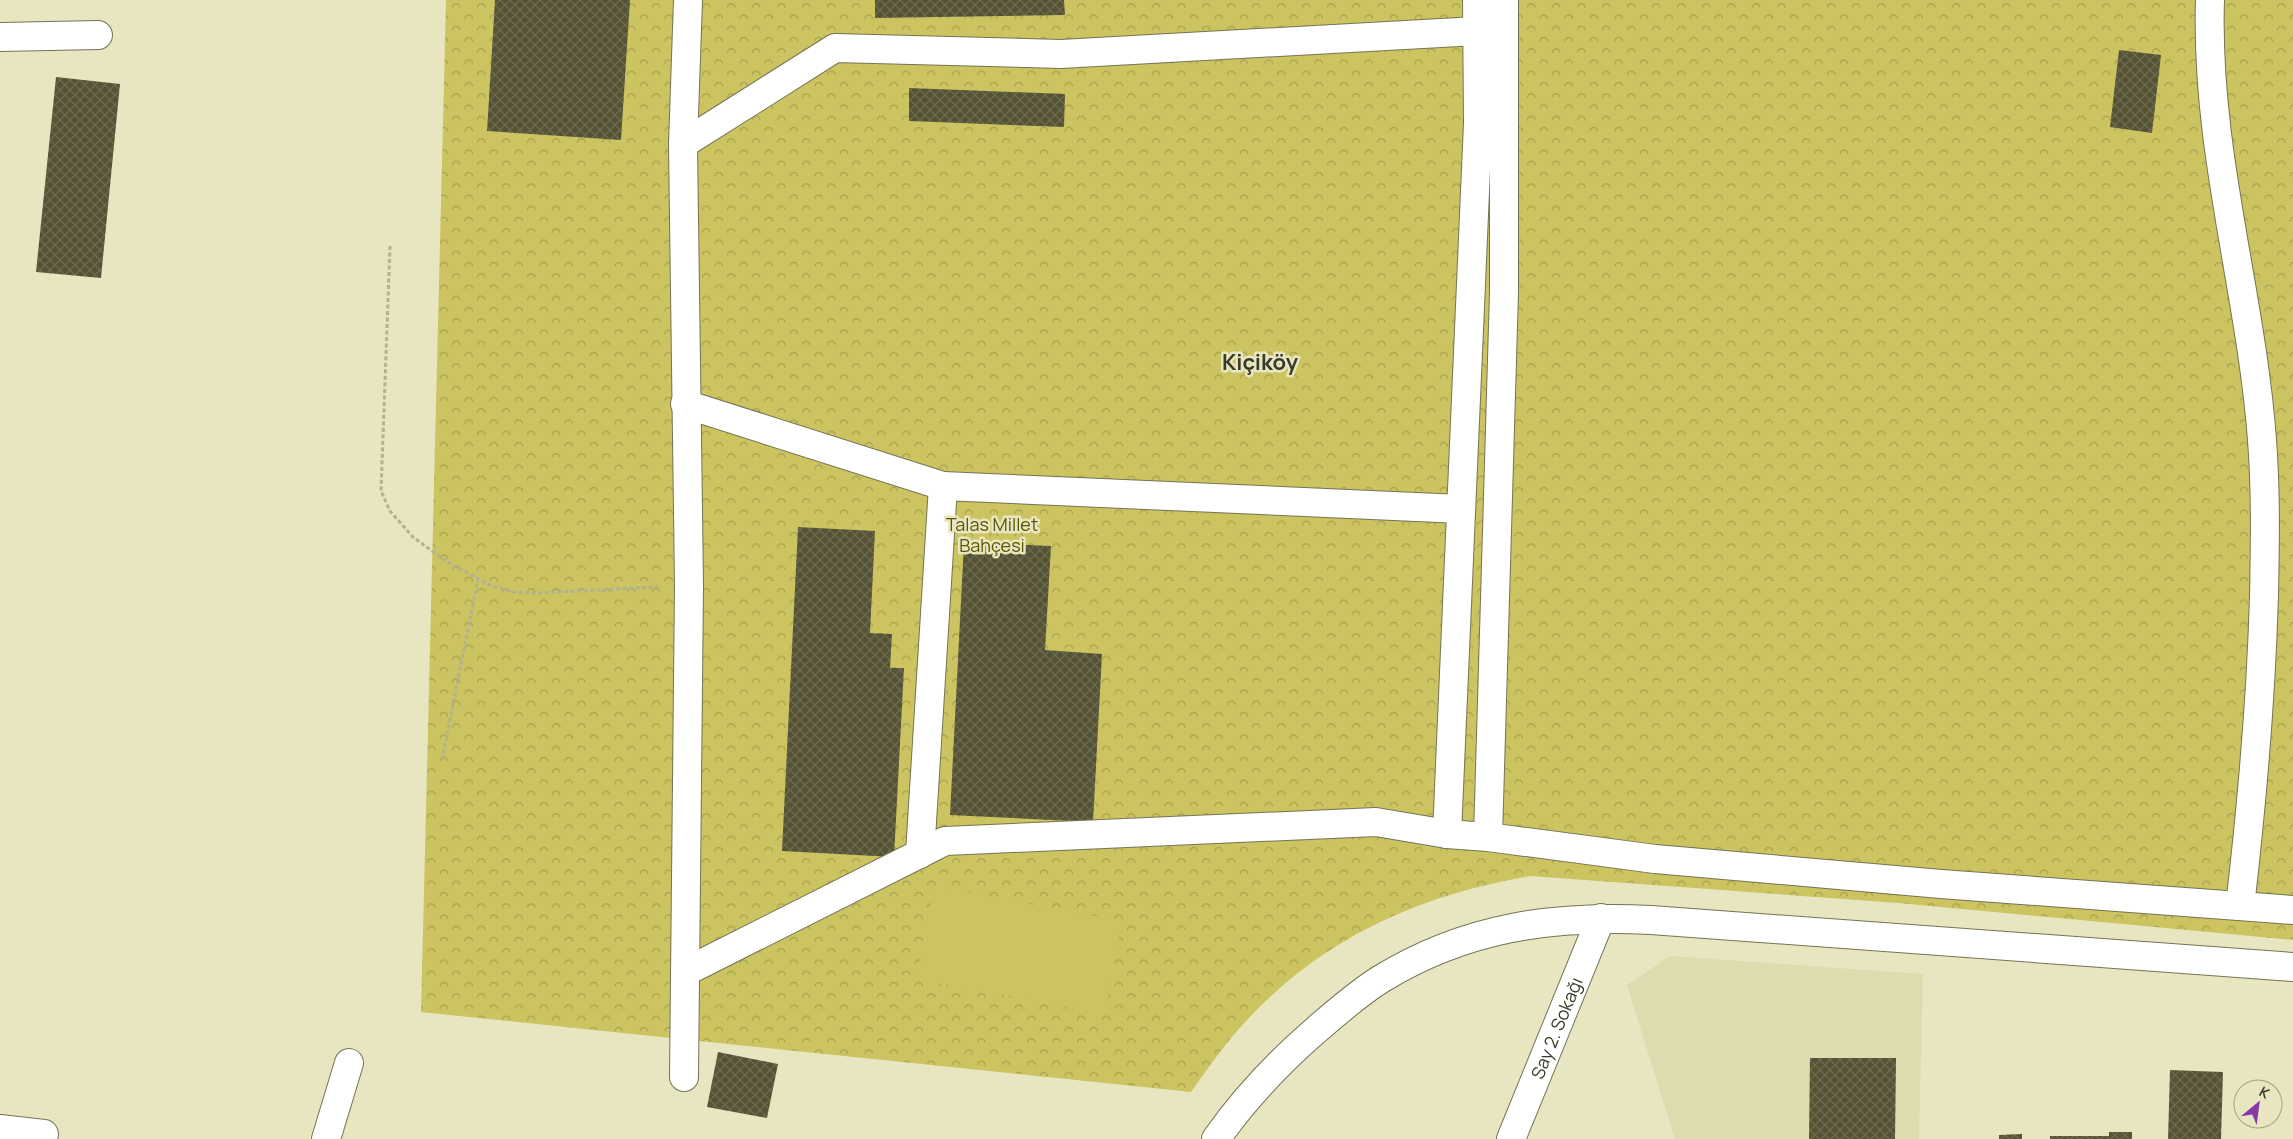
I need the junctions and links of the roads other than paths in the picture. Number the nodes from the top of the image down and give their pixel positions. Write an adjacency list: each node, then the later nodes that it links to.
1 (688, 0): 8 (street)
2 (1477, 0): 5 (street)
3 (1504, 0): 13 (street)
4 (2210, 0): 15 (street)
5 (1477, 31): 8 (street); 11 (street)
6 (98, 35): 7 (street)
7 (0, 37)
8 (683, 144): 9 (street)
9 (685, 404): 10 (street); 19 (street)
10 (943, 486): 11 (street); 14 (street)
11 (1461, 509): 12 (street)
12 (1447, 834): 13 (street); 14 (street)
13 (1488, 837): 15 (street)
14 (920, 854): 19 (street)
15 (2240, 906): 16 (street)
16 (2293, 910)
17 (1601, 918): 18 (street); 25 (street); 26 (street, Say 2. Sokağı)
18 (2293, 966)
19 (685, 972): 21 (street)
20 (349, 1063): 24 (street)
21 (684, 1077)
22 (0, 1129): 23 (street)
23 (44, 1134)
24 (326, 1139)
25 (1216, 1139)
26 (1510, 1139)

